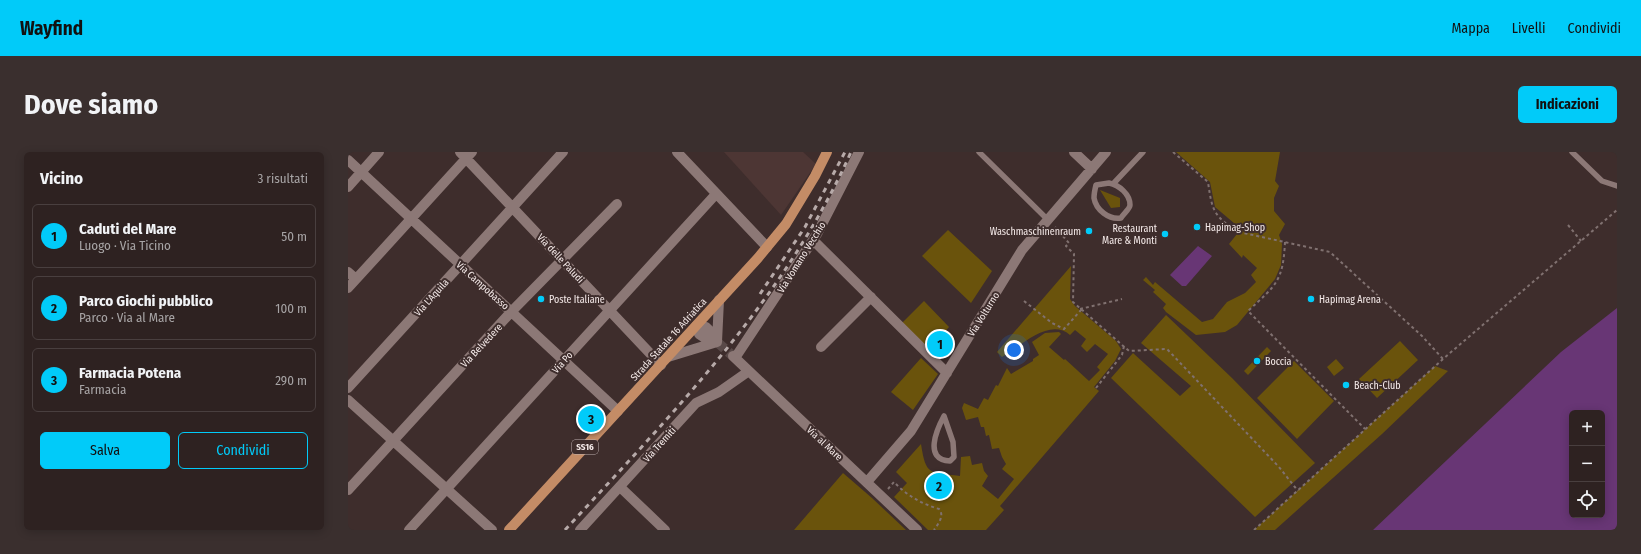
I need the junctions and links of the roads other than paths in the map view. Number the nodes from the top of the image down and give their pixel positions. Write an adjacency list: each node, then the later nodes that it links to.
1 (379, 152): 13 (street)
2 (563, 152): 21 (street, Via L'Aquila)
3 (677, 152): 19 (street)
4 (827, 152): 25 (main road, Strada Statale 16 Adriatica / SS16)
5 (859, 152): 24 (street, Via Vomano Vecchio)
6 (979, 152): 22 (lane)
7 (1074, 152): 14 (street)
8 (1106, 152): 14 (street, Via Volturno)
9 (1143, 152): 15 (lane)
10 (1572, 152): 17 (lane)
11 (466, 154): 21 (street, Via delle Paludi); 23 (street)
12 (348, 160): 13 (street, Via Campobasso)
13 (361, 172): 18 (street); 23 (street, Via Campobasso)
14 (1089, 173): 16 (lane); 22 (street, Via Volturno)
15 (1114, 184): 16 (lane); 16 (lane)
16 (1096, 185)
17 (1617, 186)
18 (348, 187)
19 (716, 194): 25 (street); 33 (street, Via Po)
20 (617, 204): 26 (street, Via Belvedere)
21 (512, 207): 26 (street, Via delle Paludi); 27 (street, Via L'Aquila)
22 (1046, 218): 43 (street, Via Volturno)
23 (411, 219): 27 (street, Via Campobasso); 29 (street)
24 (813, 240): 31 (street); 39 (street, Via Vomano Vecchio)
25 (767, 247): 32 (main road, Strada Statale 16 Adriatica / SS16)
26 (562, 259): 33 (street, Via delle Paludi); 34 (street, Via Belvedere)
27 (460, 264): 34 (street, Via Campobasso); 44 (street, Via L'Aquila)
28 (348, 272): 29 (street)
29 (356, 279): 30 (street)
30 (348, 288)
31 (871, 298): 37 (street); 43 (street)
32 (719, 300): 35 (main road, Strada Statale 16 Adriatica / SS16); 36 (street)
33 (610, 310): 40 (street, Via Po); 41 (street, Via delle Paludi)
34 (512, 311): 40 (street, Via Campobasso); 48 (street, Via Belvedere)
35 (696, 326): 36 (street); 38 (main road, Strada Statale 16 Adriatica / SS16)
36 (714, 340): 38 (street)
37 (821, 347)
38 (668, 357): 41 (main road, Strada Statale 16 Adriatica / SS16)
39 (734, 357): 42 (street, Via al Mare)
40 (564, 361): 46 (street, Via Campobasso); 51 (street, Via Po)
41 (661, 364): 46 (main road, Strada Statale 16 Adriatica / SS16)
42 (749, 371): 49 (street, Via al Mare); 50 (street, Via Tremiti)
43 (947, 373): 49 (street, Via Volturno)
44 (348, 388)
45 (348, 400): 48 (street)
46 (618, 411): 55 (main road, Strada Statale 16 Adriatica / SS16)
47 (944, 416): 47 (lane)
48 (392, 440): 51 (street); 52 (street, Via Belvedere)
49 (867, 482): 58 (street, Via al Mare)
50 (620, 487): 56 (street, Via Tremiti); 57 (street)
51 (446, 489): 53 (street, Via Po); 54 (street)
52 (348, 490)
53 (409, 530)
54 (492, 530)
55 (509, 530)
56 (580, 530)
57 (664, 530)
58 (917, 530)

